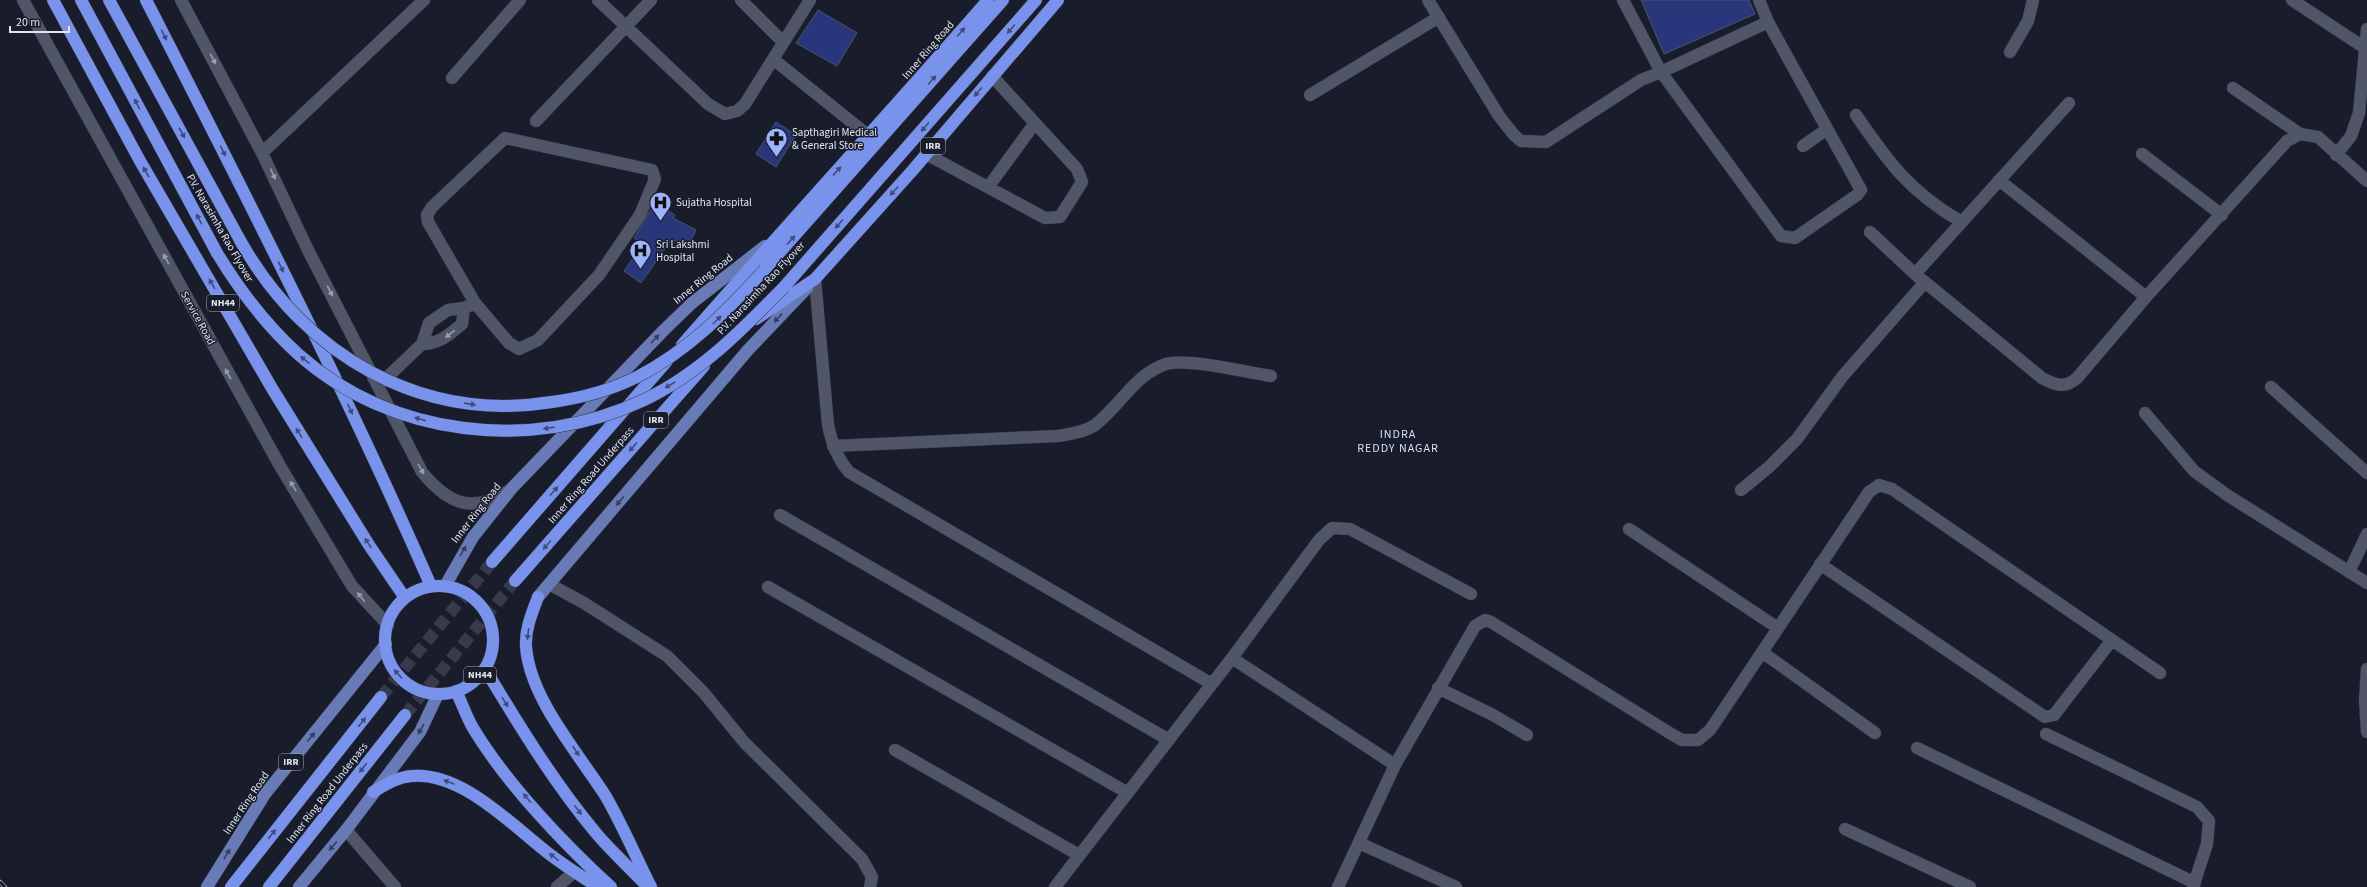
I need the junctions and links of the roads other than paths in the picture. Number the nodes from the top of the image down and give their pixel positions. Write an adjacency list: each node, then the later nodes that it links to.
1 (23, 0): 83 (street, Service Road, one-way to 1)
2 (53, 0): 82 (highway, NH44, one-way to 2)
3 (81, 0): 15 (highway, P.V. Narasimha Rao Flyover, one-way to 3, bridge)
4 (109, 0): 14 (highway, P.V. Narasimha Rao Flyover, one-way to 14, bridge)
5 (146, 0): 77 (highway, one-way to 77)
6 (181, 0): 43 (street, one-way to 43)
7 (424, 0): 43 (street)
8 (520, 0): 32 (street)
9 (598, 0): 24 (street)
10 (652, 0): 24 (street)
11 (741, 0): 26 (street)
12 (810, 0): 26 (street)
13 (988, 0): 41 (highway, Inner Ring Road / IRR, one-way to 13)
14 (1003, 0)
15 (1036, 0)
16 (1428, 0): 22 (street)
17 (1623, 0): 30 (street)
18 (1759, 0): 23 (street)
19 (2033, 0): 28 (street)
20 (2292, 0): 27 (street)
21 (1054, 3): 31 (highway, IRR)
22 (1439, 17): 30 (street); 34 (street)
23 (1768, 22): 30 (street); 39 (street)
24 (626, 26): 29 (street); 37 (street)
25 (2367, 29): 27 (street)
26 (783, 42): 29 (street)
27 (2365, 48): 46 (street)
28 (2010, 52)
29 (773, 59): 41 (street)
30 (1661, 72): 39 (street)
31 (992, 76): 38 (street); 44 (highway, IRR, one-way to 44)
32 (452, 78)
33 (2233, 88): 40 (street)
34 (1310, 95)
35 (2069, 103): 47 (street)
36 (1856, 115): 51 (street)
37 (536, 121)
38 (1035, 123): 49 (street); 49 (street)
39 (1827, 129): 42 (street)
40 (2300, 134): 46 (street); 50 (street)
41 (869, 136): 53 (highway, Inner Ring Road / IRR, one-way to 41)
42 (1803, 146)
43 (262, 153): 61 (street, one-way to 61)
44 (926, 154): 49 (street); 55 (highway, IRR, one-way to 55)
45 (2142, 154): 50 (street)
46 (2336, 155): 48 (street)
47 (1999, 180): 51 (street); 57 (street)
48 (2367, 181)
49 (990, 186)
50 (2222, 214): 57 (street)
51 (1960, 221): 54 (street)
52 (1870, 232): 54 (street)
53 (772, 240): 66 (main road, Inner Ring Road / IRR, one-way to 53); 71 (highway, Inner Ring Road Underpass / IRR, one-way to 53)
54 (1915, 274): 56 (street)
55 (814, 280): 64 (street); 74 (highway, Inner Ring Road Underpass / IRR, one-way to 74); 76 (main road, IRR, one-way to 76)
56 (1925, 282): 57 (street); 67 (street)
57 (2146, 296)
58 (469, 306): 58 (street); 59 (street, one-way to 59); 59 (street)
59 (422, 344): 61 (street)
60 (1271, 376): 64 (street)
61 (378, 386): 66 (street, one-way to 66)
62 (2271, 387): 65 (street)
63 (2144, 413): 73 (street)
64 (833, 446): 92 (street)
65 (2367, 473)
66 (512, 488): 78 (main road, Inner Ring Road / IRR, one-way to 66)
67 (1741, 490)
68 (780, 515): 102 (street)
69 (1629, 528): 84 (street)
70 (2367, 534): 73 (street)
71 (492, 562)
72 (1820, 564): 84 (street); 85 (street); 85 (street)
73 (2349, 572): 75 (street)
74 (515, 581)
75 (2367, 583)
76 (549, 584): 81 (main road, IRR); 123 (street)
77 (431, 586): 78 (highway, NH44); 82 (highway, NH44)
78 (445, 586): 89 (highway, NH44)
79 (768, 587): 107 (street)
80 (1471, 594): 88 (street)
81 (538, 597): 122 (highway, one-way to 122)
82 (405, 598): 83 (highway, NH44)
83 (388, 625): 86 (highway, NH44)
84 (1778, 628): 87 (street)
85 (2112, 640): 91 (street)
86 (386, 644): 95 (highway, NH44, one-way to 86); 114 (main road, Inner Ring Road / IRR, one-way to 86)
87 (1762, 652): 93 (street); 99 (street)
88 (1232, 658): 92 (street); 105 (street)
89 (485, 669): 94 (highway, NH44); 122 (highway, NH44, one-way to 122)
90 (2367, 669): 98 (street)
91 (2160, 673)
92 (1212, 684): 102 (street)
93 (1438, 688): 101 (street); 105 (street)
94 (456, 691): 95 (highway, NH44); 121 (highway, NH44, one-way to 94)
95 (438, 694): 106 (main road, one-way to 106)
96 (381, 697): 115 (highway, Inner Ring Road Underpass / IRR, one-way to 96)
97 (405, 715): 116 (highway, Inner Ring Road Underpass, one-way to 116)
98 (2367, 732)
99 (1875, 733)
100 (2046, 734): 113 (street)
101 (1526, 735)
102 (1168, 740): 107 (street)
103 (1917, 748): 113 (street)
104 (895, 750): 111 (street)
105 (1395, 765): 110 (street)
106 (373, 792): 109 (main road); 112 (highway, one-way to 106)
107 (1128, 793): 111 (street)
108 (1845, 829): 127 (street)
109 (346, 830): 117 (main road, one-way to 117); 118 (street)
110 (1359, 843): 125 (street); 126 (street)
111 (1079, 854): 124 (street)
112 (574, 872): 119 (street); 120 (highway)
113 (2194, 885)
114 (207, 887)
115 (231, 887)
116 (269, 887)
117 (298, 887)
118 (395, 887)
119 (556, 887)
120 (598, 887)
121 (611, 887)
122 (650, 887)
123 (870, 887)
124 (1055, 887)
125 (1338, 887)
126 (1456, 887)
127 (1970, 887)

